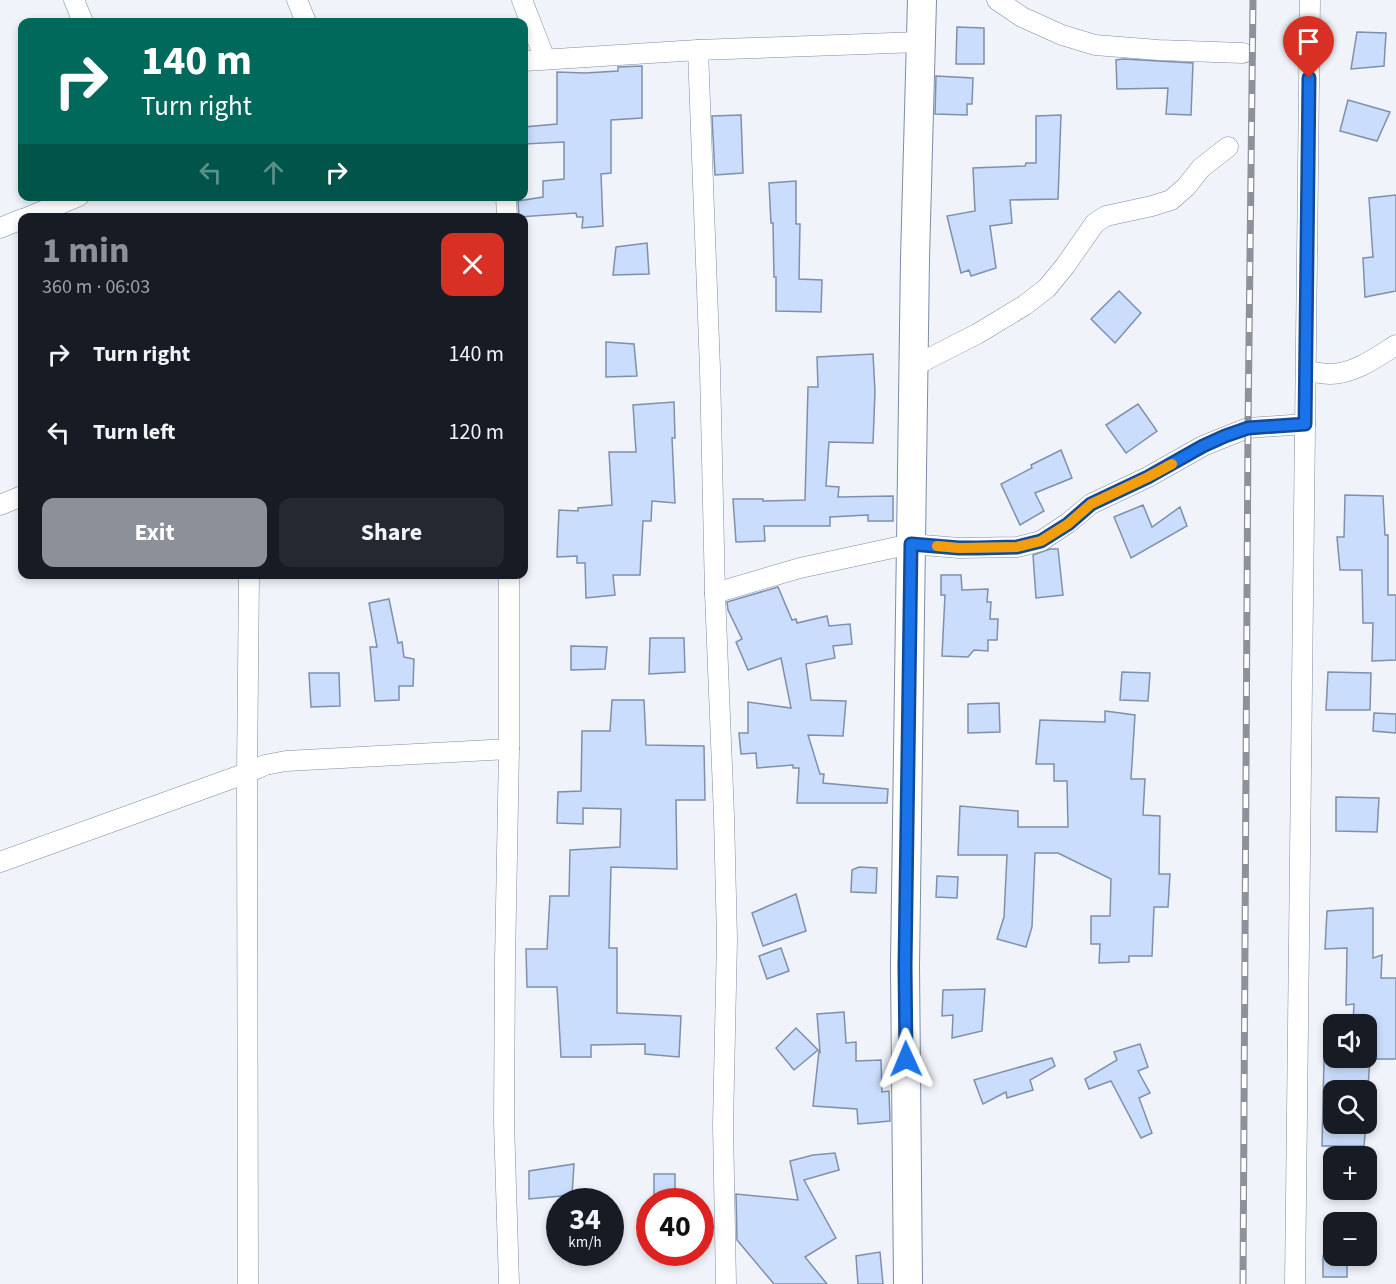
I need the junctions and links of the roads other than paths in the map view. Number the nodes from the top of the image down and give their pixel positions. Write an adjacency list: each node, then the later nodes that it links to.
1 (74, 0): 7 (street)
2 (297, 0): 8 (street)
3 (522, 0): 12 (street)
4 (922, 0): 9 (street)
5 (997, 0): 11 (street)
6 (1310, 0): 21 (street)
7 (81, 18)
8 (304, 18)
9 (920, 42): 10 (street); 20 (street)
10 (698, 50): 12 (street); 28 (street)
11 (1243, 53)
12 (545, 59): 13 (street)
13 (528, 61)
14 (1228, 147): 20 (street)
15 (66, 201): 16 (street)
16 (36, 213)
17 (18, 220): 18 (street)
18 (0, 228)
19 (1396, 345): 21 (street)
20 (914, 366): 25 (street)
21 (1306, 371): 22 (street)
22 (1305, 424): 25 (street); 36 (street)
23 (18, 498): 24 (street)
24 (0, 505)
25 (911, 544): 28 (street); 35 (street)
26 (249, 579): 30 (street)
27 (509, 579): 29 (street)
28 (715, 593): 34 (street)
29 (509, 749): 30 (street); 33 (street)
30 (247, 773): 31 (street); 32 (street)
31 (0, 862)
32 (248, 1284)
33 (509, 1284)
34 (726, 1284)
35 (908, 1284)
36 (1295, 1284)

